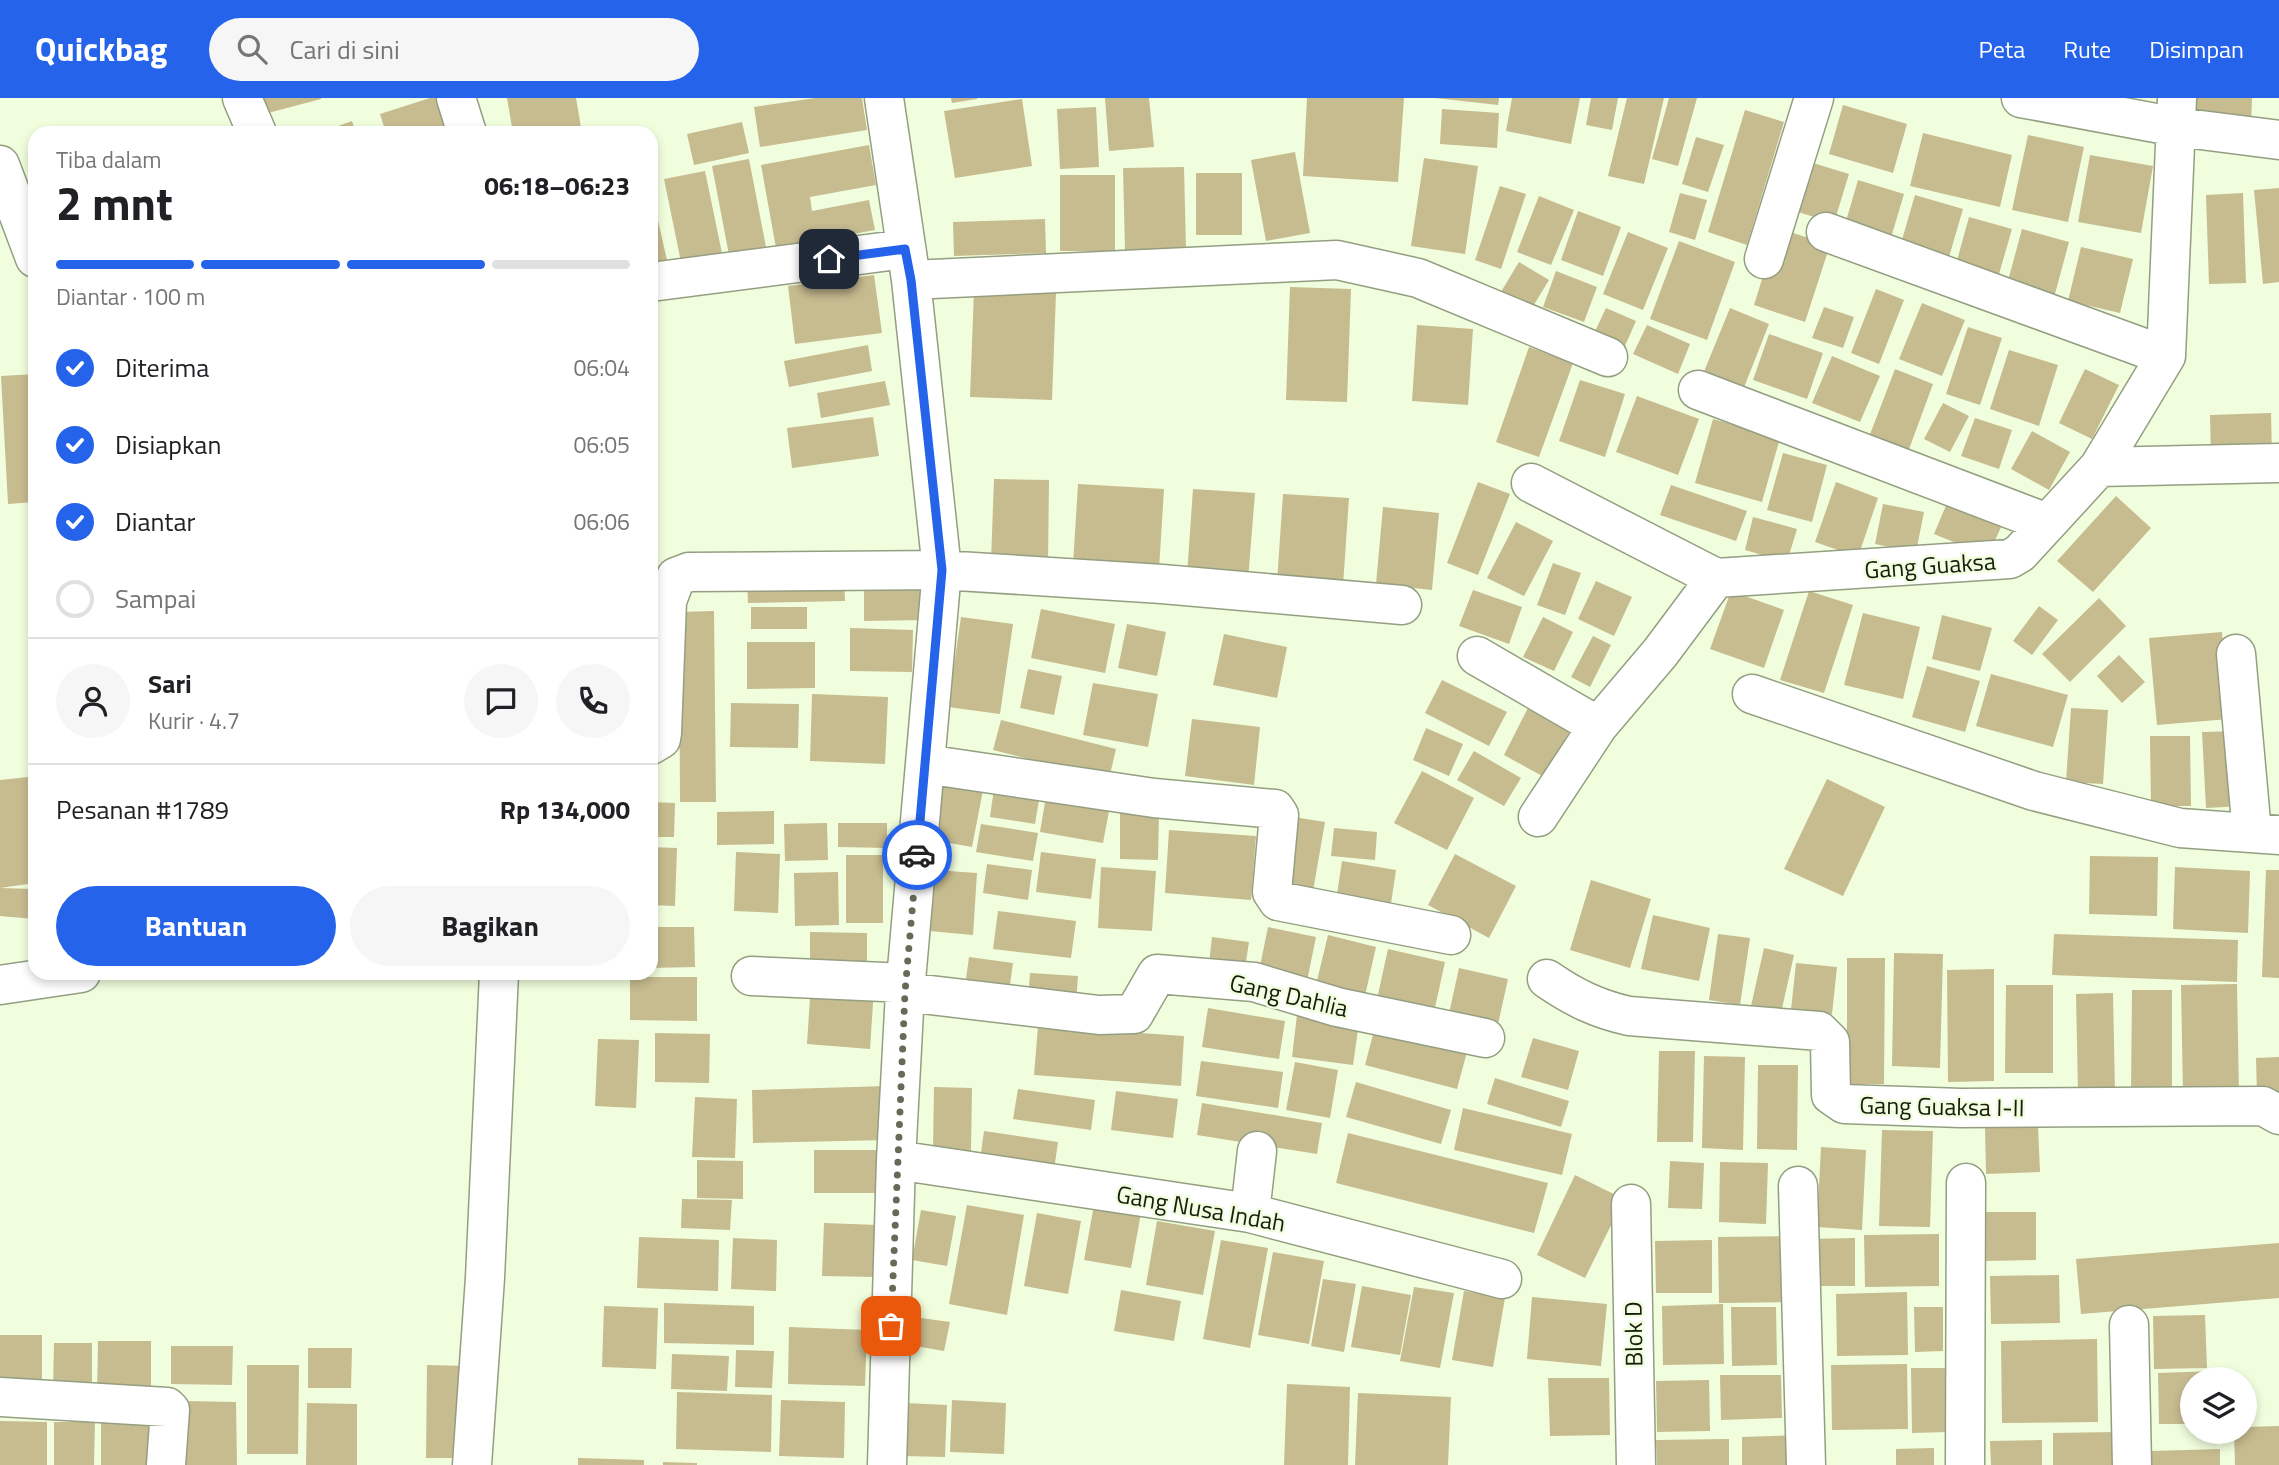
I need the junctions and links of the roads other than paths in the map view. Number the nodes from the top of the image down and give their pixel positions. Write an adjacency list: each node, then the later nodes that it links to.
1 (242, 98): 7 (street)
2 (456, 98): 8 (street)
3 (884, 98): 14 (street)
4 (1814, 98): 13 (street)
5 (2021, 98): 6 (street)
6 (2177, 113): 9 (street); 16 (street, Gang Guaksa)
7 (254, 126)
8 (465, 126)
9 (2279, 140)
10 (0, 165): 12 (street)
11 (1826, 232): 16 (street)
12 (28, 239)
13 (1765, 259)
14 (908, 264): 15 (street); 17 (street); 23 (street)
15 (658, 282)
16 (2166, 356): 20 (street, Gang Guaksa)
17 (1608, 358)
18 (1698, 390): 22 (street)
19 (2279, 463): 20 (street)
20 (2099, 467): 22 (street, Gang Guaksa)
21 (1531, 483): 24 (street)
22 (2047, 523): 24 (street, Gang Guaksa)
23 (942, 570): 25 (street); 30 (street); 31 (street)
24 (1716, 578): 29 (street)
25 (1402, 605)
26 (2236, 654): 33 (street)
27 (1477, 656): 29 (street)
28 (1752, 694): 33 (street)
29 (1598, 726): 32 (street)
30 (658, 742)
31 (925, 764): 34 (street); 40 (street)
32 (1538, 817)
33 (2265, 834)
34 (1451, 935)
35 (751, 976): 40 (street)
36 (1547, 979): 42 (street, Gang Guaksa I-II)
37 (34, 980): 39 (street)
38 (499, 980): 53 (street)
39 (0, 985)
40 (905, 988): 41 (street, Gang Dahlia); 44 (street)
41 (1485, 1038)
42 (2279, 1115)
43 (1257, 1151): 48 (street)
44 (896, 1160): 48 (street, Gang Nusa Indah); 54 (street)
45 (1966, 1183): 57 (street)
46 (1798, 1186): 56 (street)
47 (1631, 1204): 55 (street, Blok D)
48 (1250, 1213): 49 (street, Gang Nusa Indah)
49 (1502, 1279)
50 (2129, 1325): 58 (street)
51 (0, 1397): 52 (street)
52 (166, 1465)
53 (472, 1465)
54 (887, 1465)
55 (1636, 1465)
56 (1806, 1465)
57 (1965, 1465)
58 (2132, 1465)

